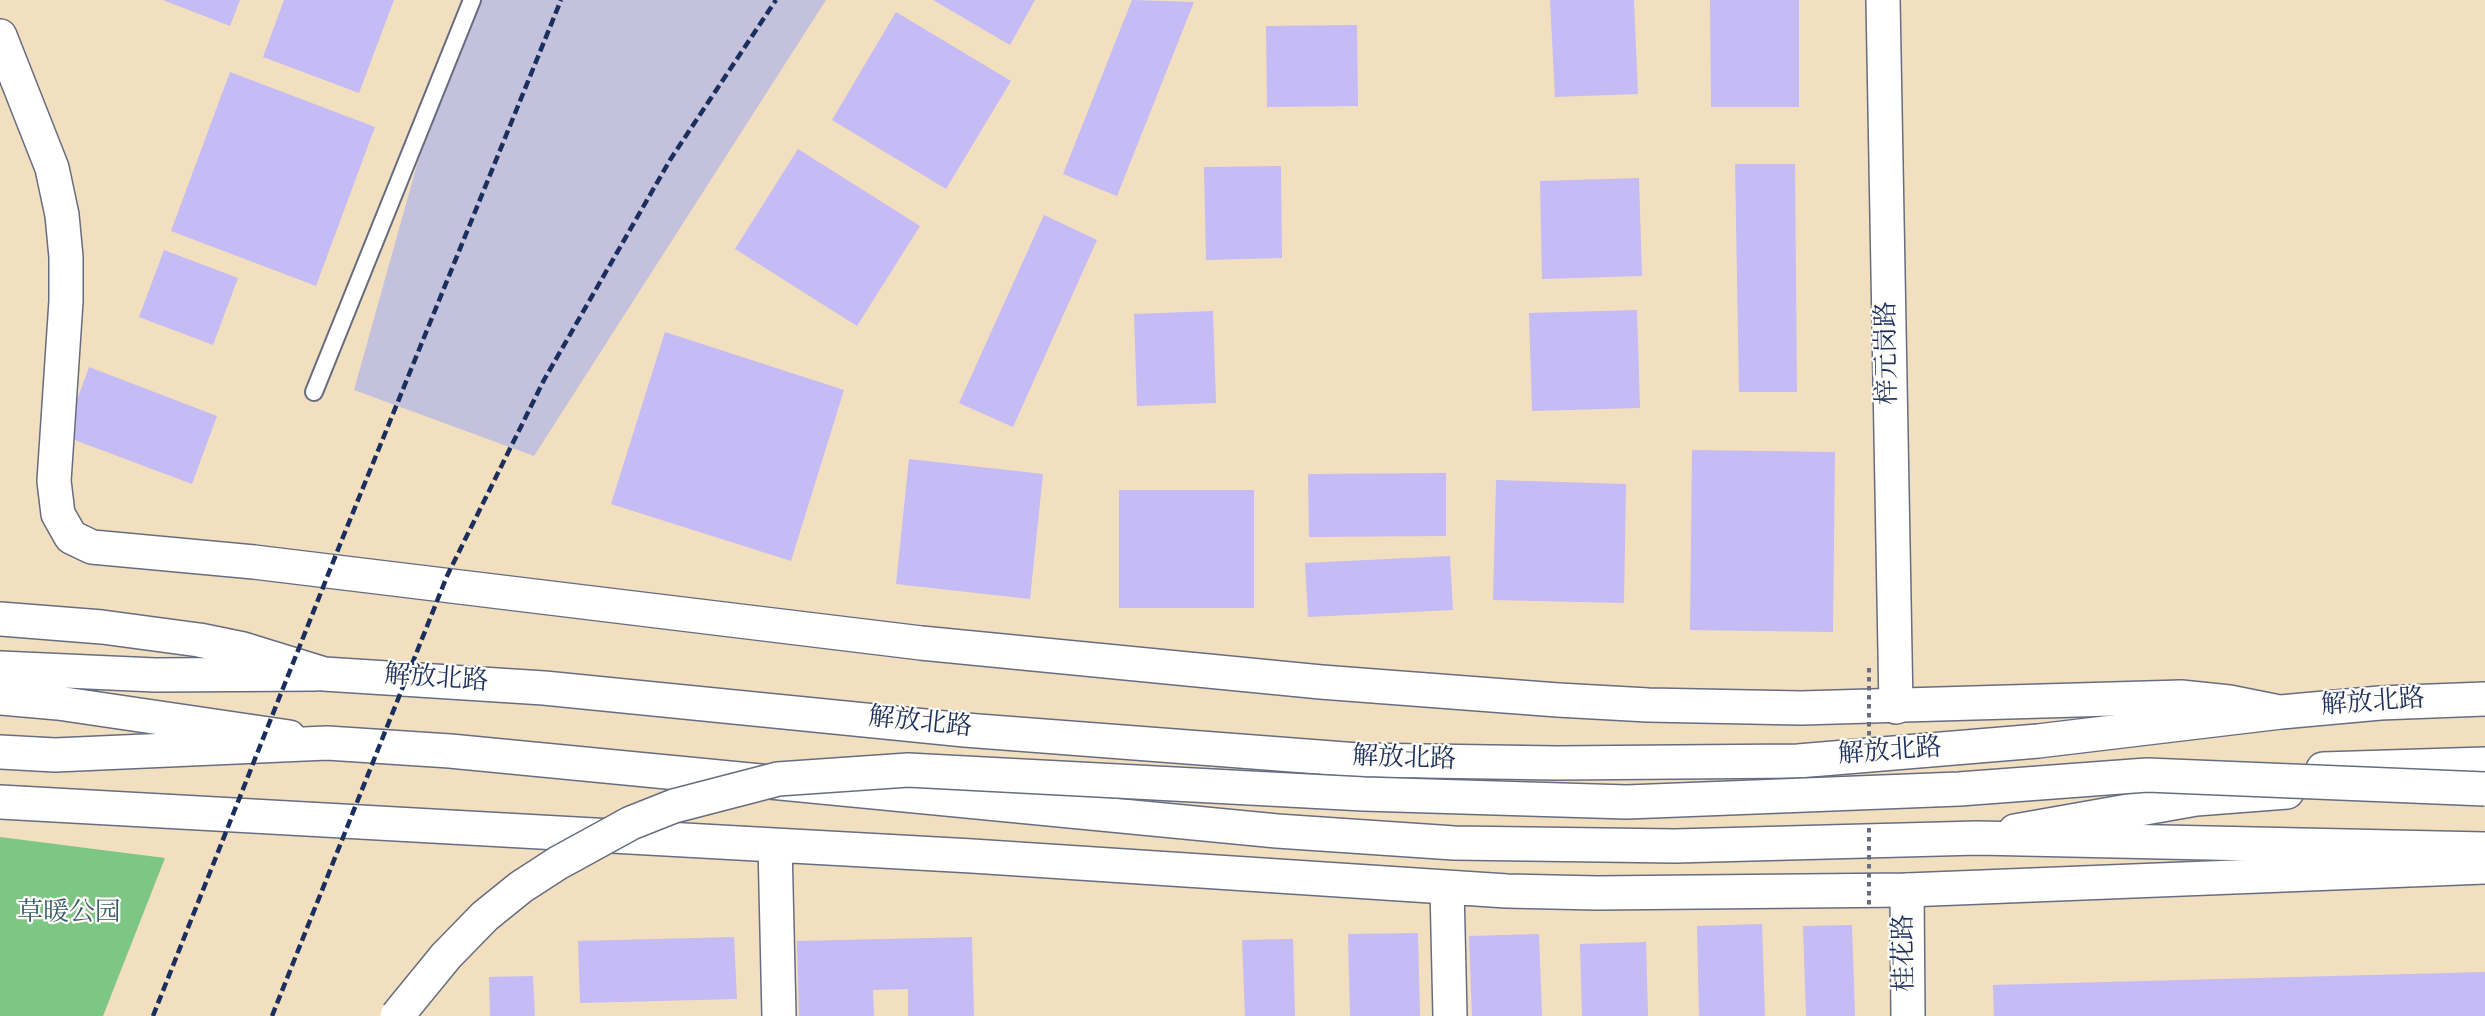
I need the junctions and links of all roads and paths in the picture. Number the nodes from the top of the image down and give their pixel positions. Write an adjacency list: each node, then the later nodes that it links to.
1 (472, 0): 4 (lane)
2 (1883, 0): 10 (main road, 梓元岗路)
3 (0, 36): 10 (main road)
4 (314, 392)
5 (0, 620): 7 (main road, 解放北路)
6 (0, 668): 7 (main road, 解放北路)
7 (324, 674): 11 (main road, 解放北路)
8 (0, 698): 12 (main road)
9 (2485, 699): 11 (main road, 解放北路)
10 (1896, 707): 11 (main road)
11 (2281, 712)
12 (327, 743): 13 (main road); 18 (main road)
13 (0, 753)
14 (2485, 764): 15 (main road, bridge)
15 (2147, 775): 16 (main road, bridge); 24 (main road, bridge)
16 (2485, 787): 18 (main road)
17 (0, 802): 19 (main road)
18 (1978, 838): 20 (main road)
19 (775, 845): 22 (main road); 25 (main road)
20 (2485, 849)
21 (2485, 867): 23 (main road)
22 (1447, 888): 23 (main road); 26 (main road)
23 (1907, 890): 27 (main road, 桂花路)
24 (397, 1016)
25 (779, 1016)
26 (1450, 1016)
27 (1908, 1016)

